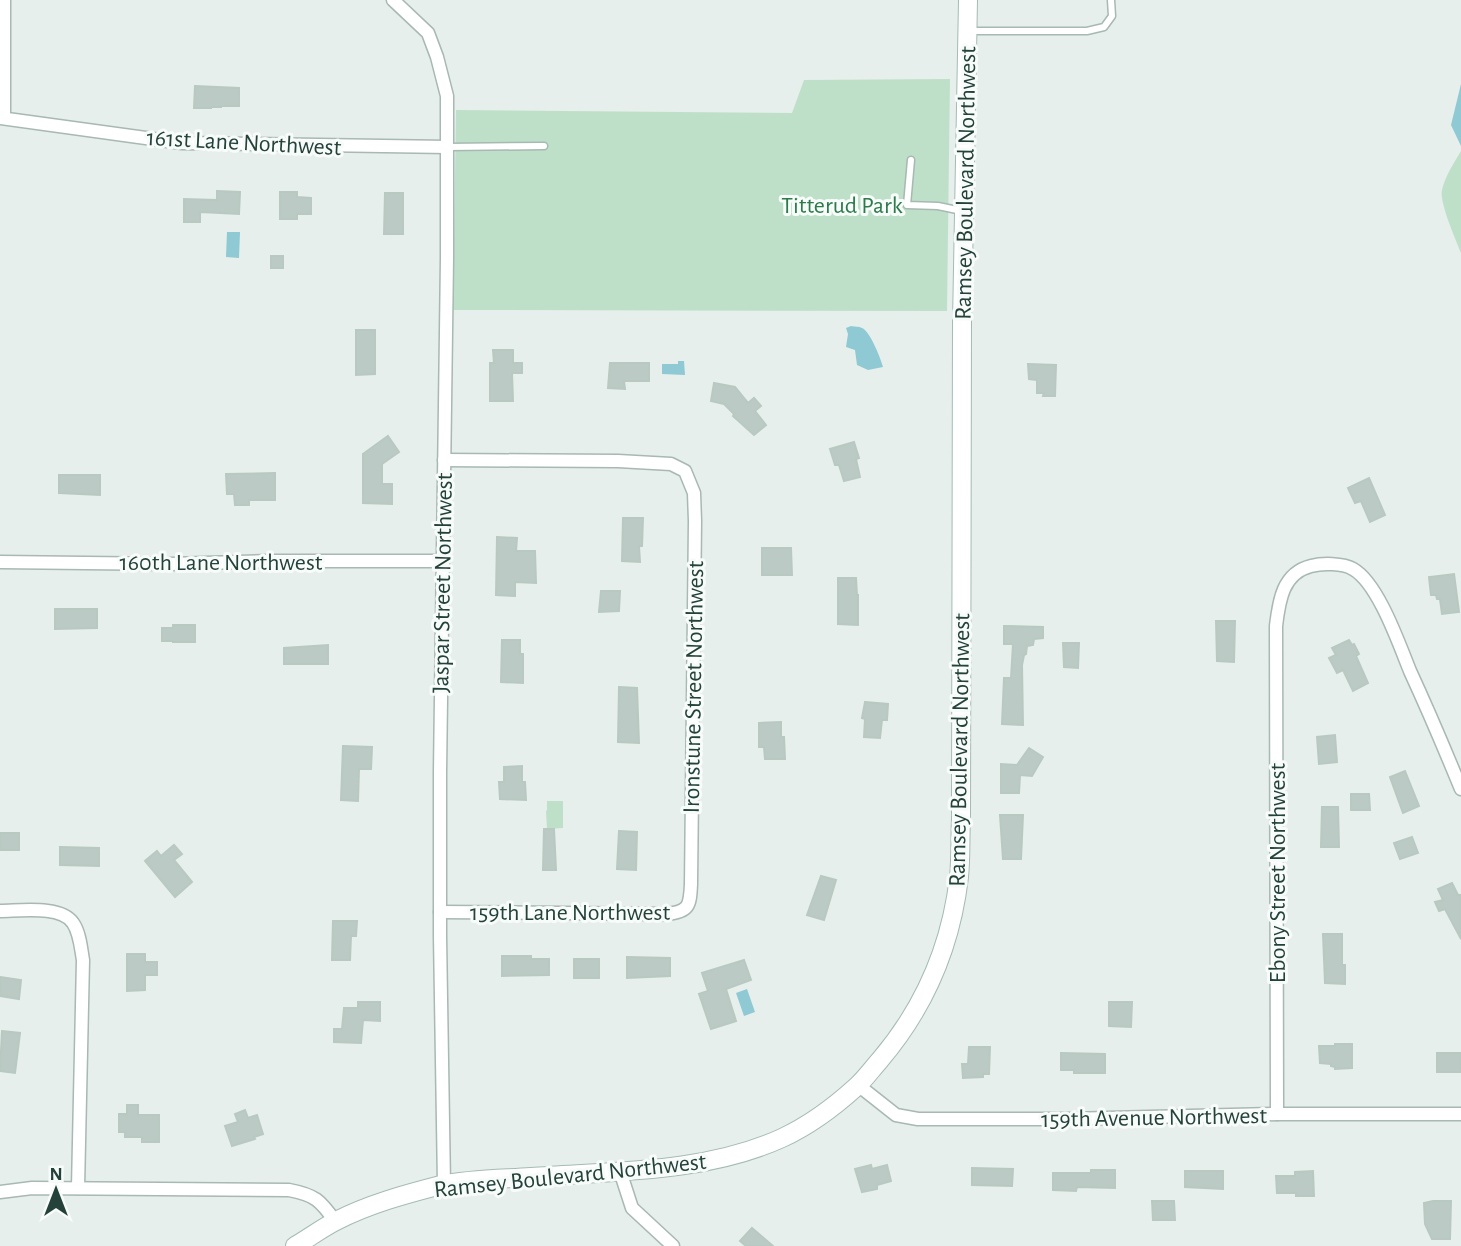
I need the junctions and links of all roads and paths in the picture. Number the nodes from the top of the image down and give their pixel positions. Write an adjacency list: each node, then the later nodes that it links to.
1 (4, 0): 6 (street)
2 (393, 0): 8 (street, Jaspar Street Northwest)
3 (968, 0): 5 (street, Ramsey Boulevard Northwest)
4 (1111, 0): 5 (lane)
5 (967, 31): 10 (street, Ramsey Boulevard Northwest)
6 (2, 118): 8 (street, 161st Lane Northwest)
7 (544, 146): 8 (lane)
8 (448, 147): 11 (street, Jaspar Street Northwest)
9 (911, 160): 10 (lane)
10 (964, 212): 18 (street, Ramsey Boulevard Northwest)
11 (444, 460): 12 (street, Jaspar Street Northwest); 15 (street, Ironstune Street Northwest)
12 (442, 561): 13 (street, 160th Lane Northwest); 17 (street, Jaspar Street Northwest)
13 (0, 562)
14 (1461, 789): 19 (street, Ebony Street Northwest)
15 (691, 898): 17 (street, 159th Lane Northwest)
16 (0, 911): 23 (street)
17 (440, 912): 22 (street, Jaspar Street Northwest)
18 (858, 1085): 19 (street, 159th Avenue Northwest); 21 (street, Ramsey Boulevard Northwest)
19 (1277, 1114): 20 (street, 159th Avenue Northwest)
20 (1461, 1114)
21 (620, 1171): 22 (street, Ramsey Boulevard Northwest); 27 (street)
22 (443, 1185): 25 (street, Ramsey Boulevard Northwest)
23 (78, 1188): 24 (street); 25 (street)
24 (0, 1192)
25 (335, 1221): 26 (street, Ramsey Boulevard Northwest)
26 (295, 1246)
27 (673, 1246)

